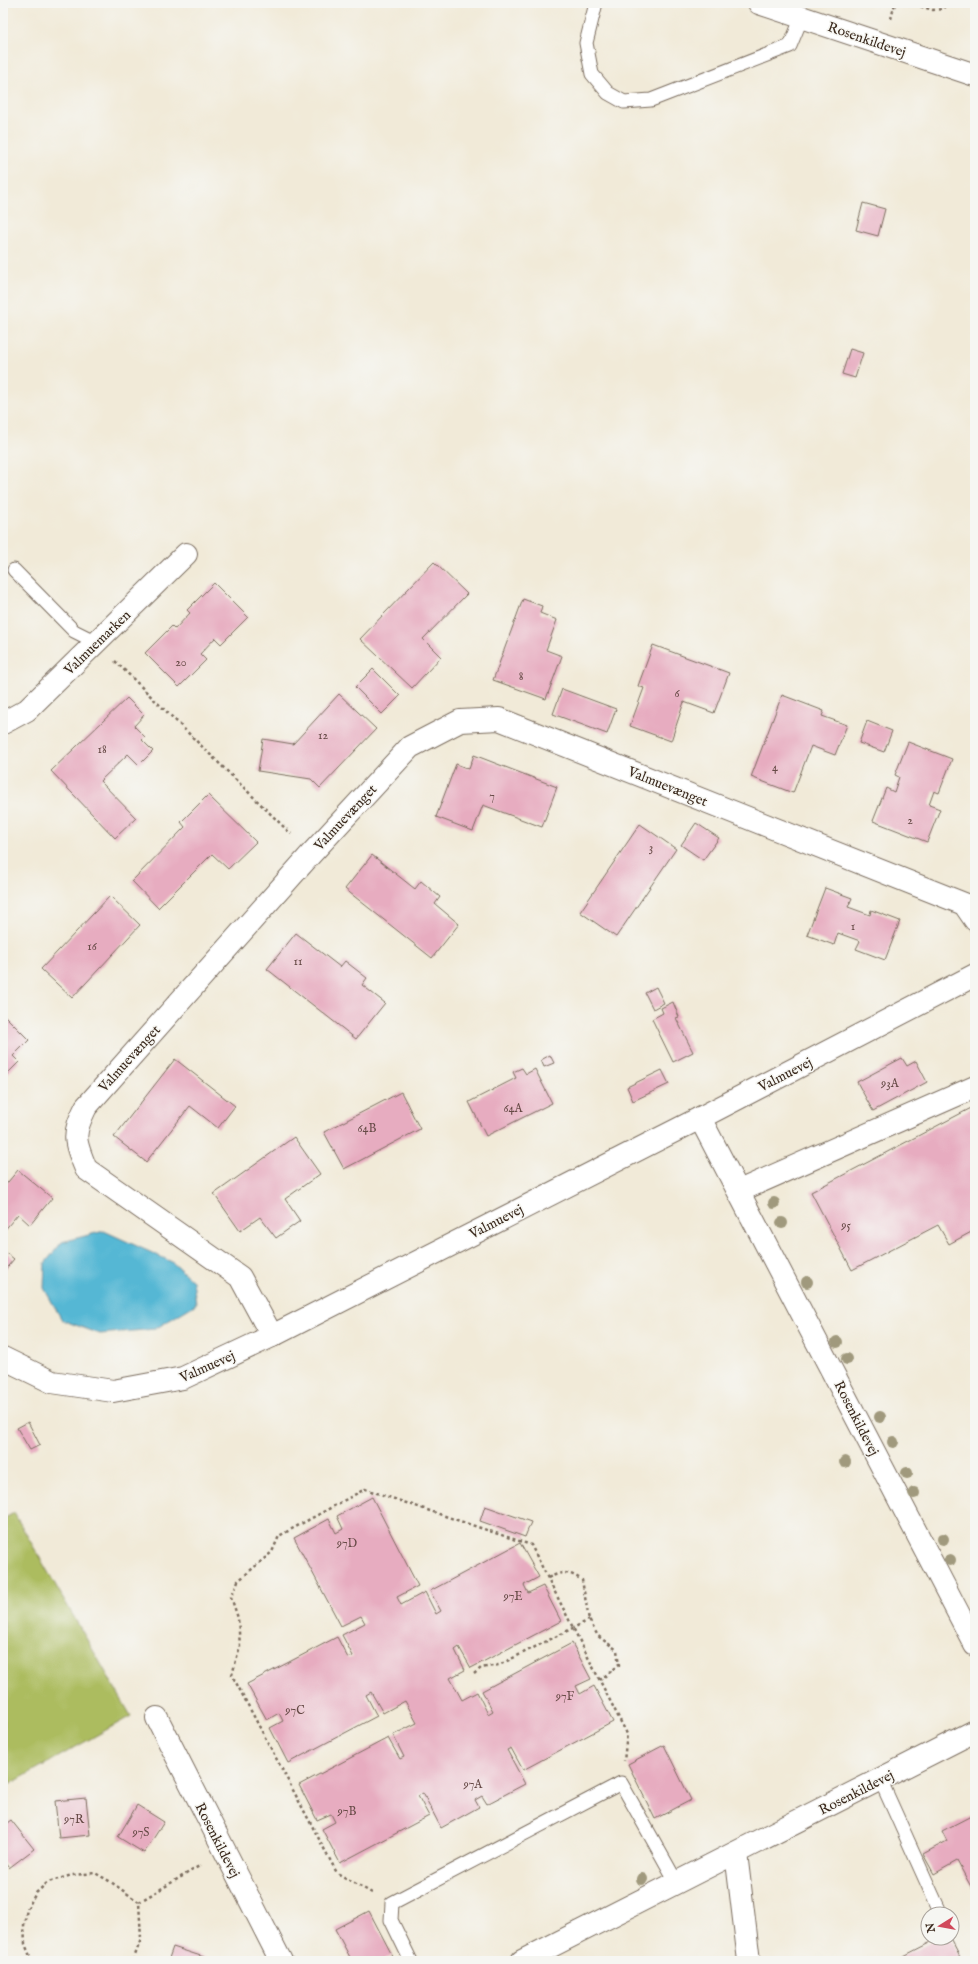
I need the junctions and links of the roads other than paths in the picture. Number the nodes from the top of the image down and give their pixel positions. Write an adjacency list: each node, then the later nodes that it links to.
1 (596, 3): 3 (lane)
2 (759, 3): 3 (street, Rosenkildevej)
3 (802, 17): 4 (street, Rosenkildevej)
4 (975, 75)
5 (186, 554): 7 (street, Valmuemarken)
6 (14, 570): 7 (lane)
7 (96, 642): 8 (street, Valmuemarken)
8 (3, 723)
9 (975, 920): 14 (street, Valmuevænget)
10 (975, 976): 12 (street, Valmuevej)
11 (975, 1087): 13 (street)
12 (700, 1118): 13 (street, Rosenkildevej); 14 (street, Valmuevej)
13 (739, 1192): 16 (street, Rosenkildevej)
14 (272, 1336): 15 (street, Valmuevej)
15 (3, 1358)
16 (975, 1645)
17 (158, 1718): 23 (street, Rosenkildevej)
18 (975, 1731): 19 (street, Rosenkildevej)
19 (880, 1780): 20 (street, Rosenkildevej); 22 (lane)
20 (736, 1853): 21 (street, Rosenkildevej); 26 (street)
21 (677, 1883): 24 (lane); 25 (street, Rosenkildevej)
22 (937, 1906)
23 (280, 1961)
24 (411, 1961)
25 (522, 1961)
26 (749, 1961)

